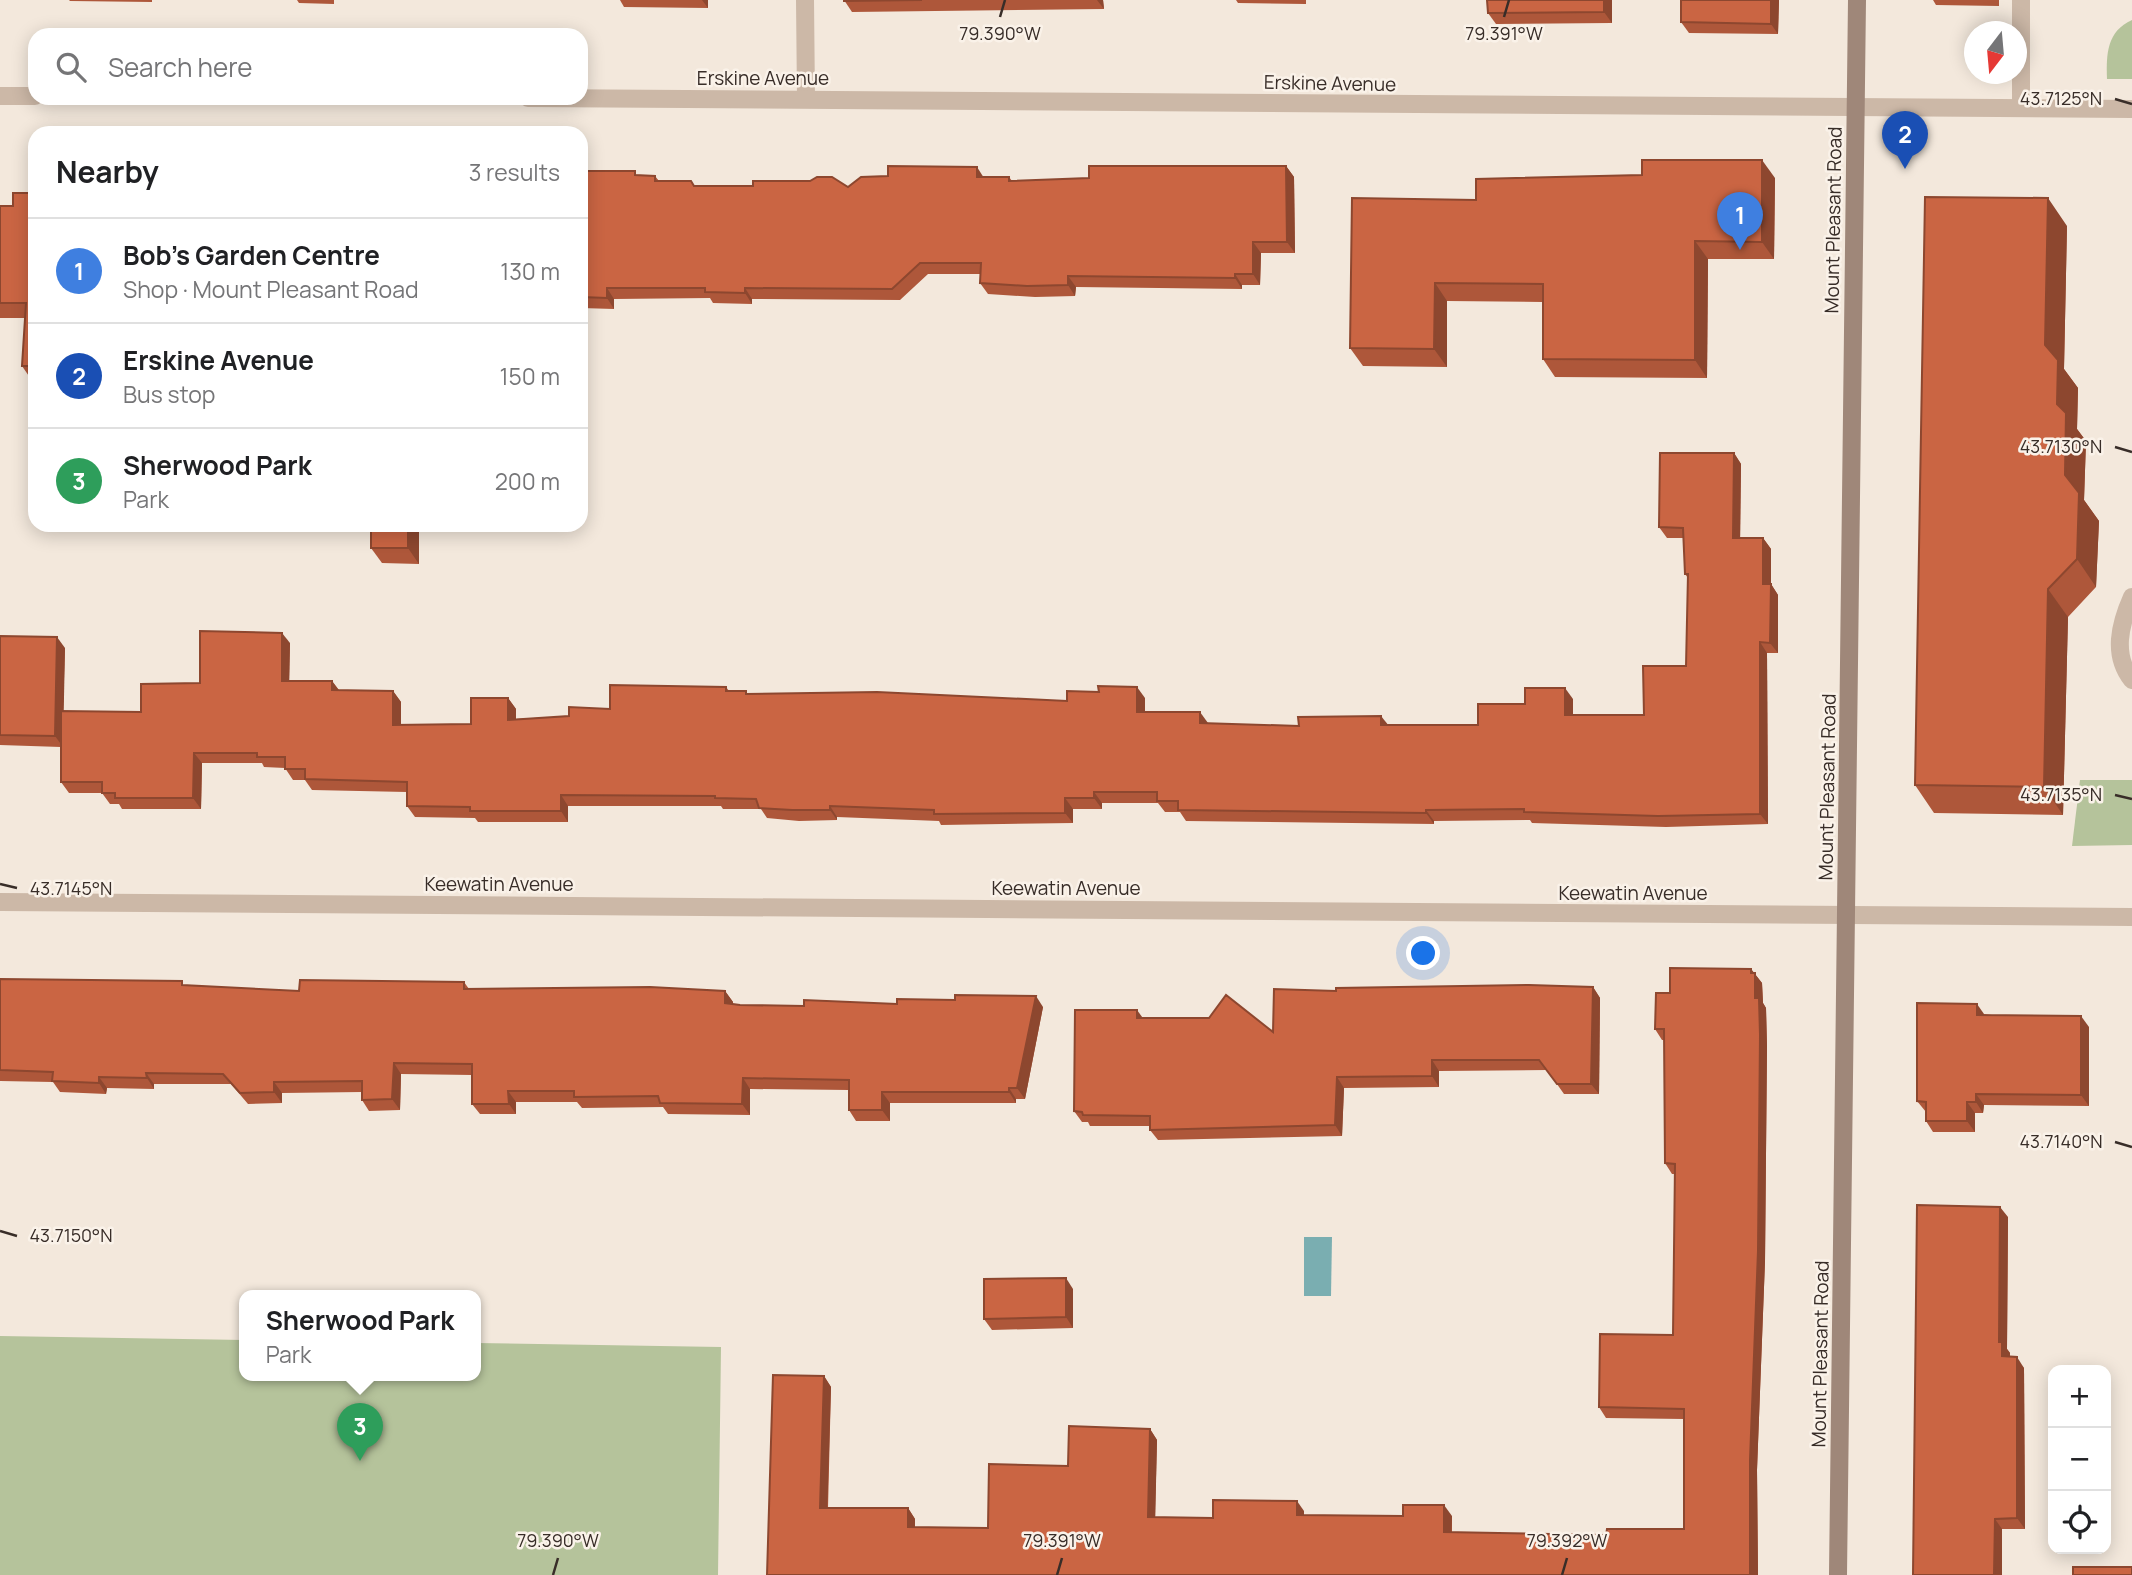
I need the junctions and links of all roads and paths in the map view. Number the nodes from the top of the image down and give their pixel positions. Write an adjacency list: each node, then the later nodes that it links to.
1 (805, 0): 7 (street)
2 (1857, 0): 9 (main road, Mount Pleasant Road)
3 (2021, 0): 8 (street)
4 (0, 96): 5 (street)
5 (28, 96)
6 (588, 98): 7 (street, Erskine Avenue)
7 (806, 99): 9 (street, Erskine Avenue)
8 (2021, 107): 9 (street, Erskine Avenue); 10 (street, Erskine Avenue)
9 (1855, 109): 14 (main road, Mount Pleasant Road)
10 (2132, 109)
11 (2132, 597): 12 (street)
12 (2132, 680)
13 (0, 902): 14 (street, Keewatin Avenue)
14 (1846, 915): 15 (street, Keewatin Avenue); 16 (main road, Mount Pleasant Road)
15 (2132, 917)
16 (1838, 1575)

